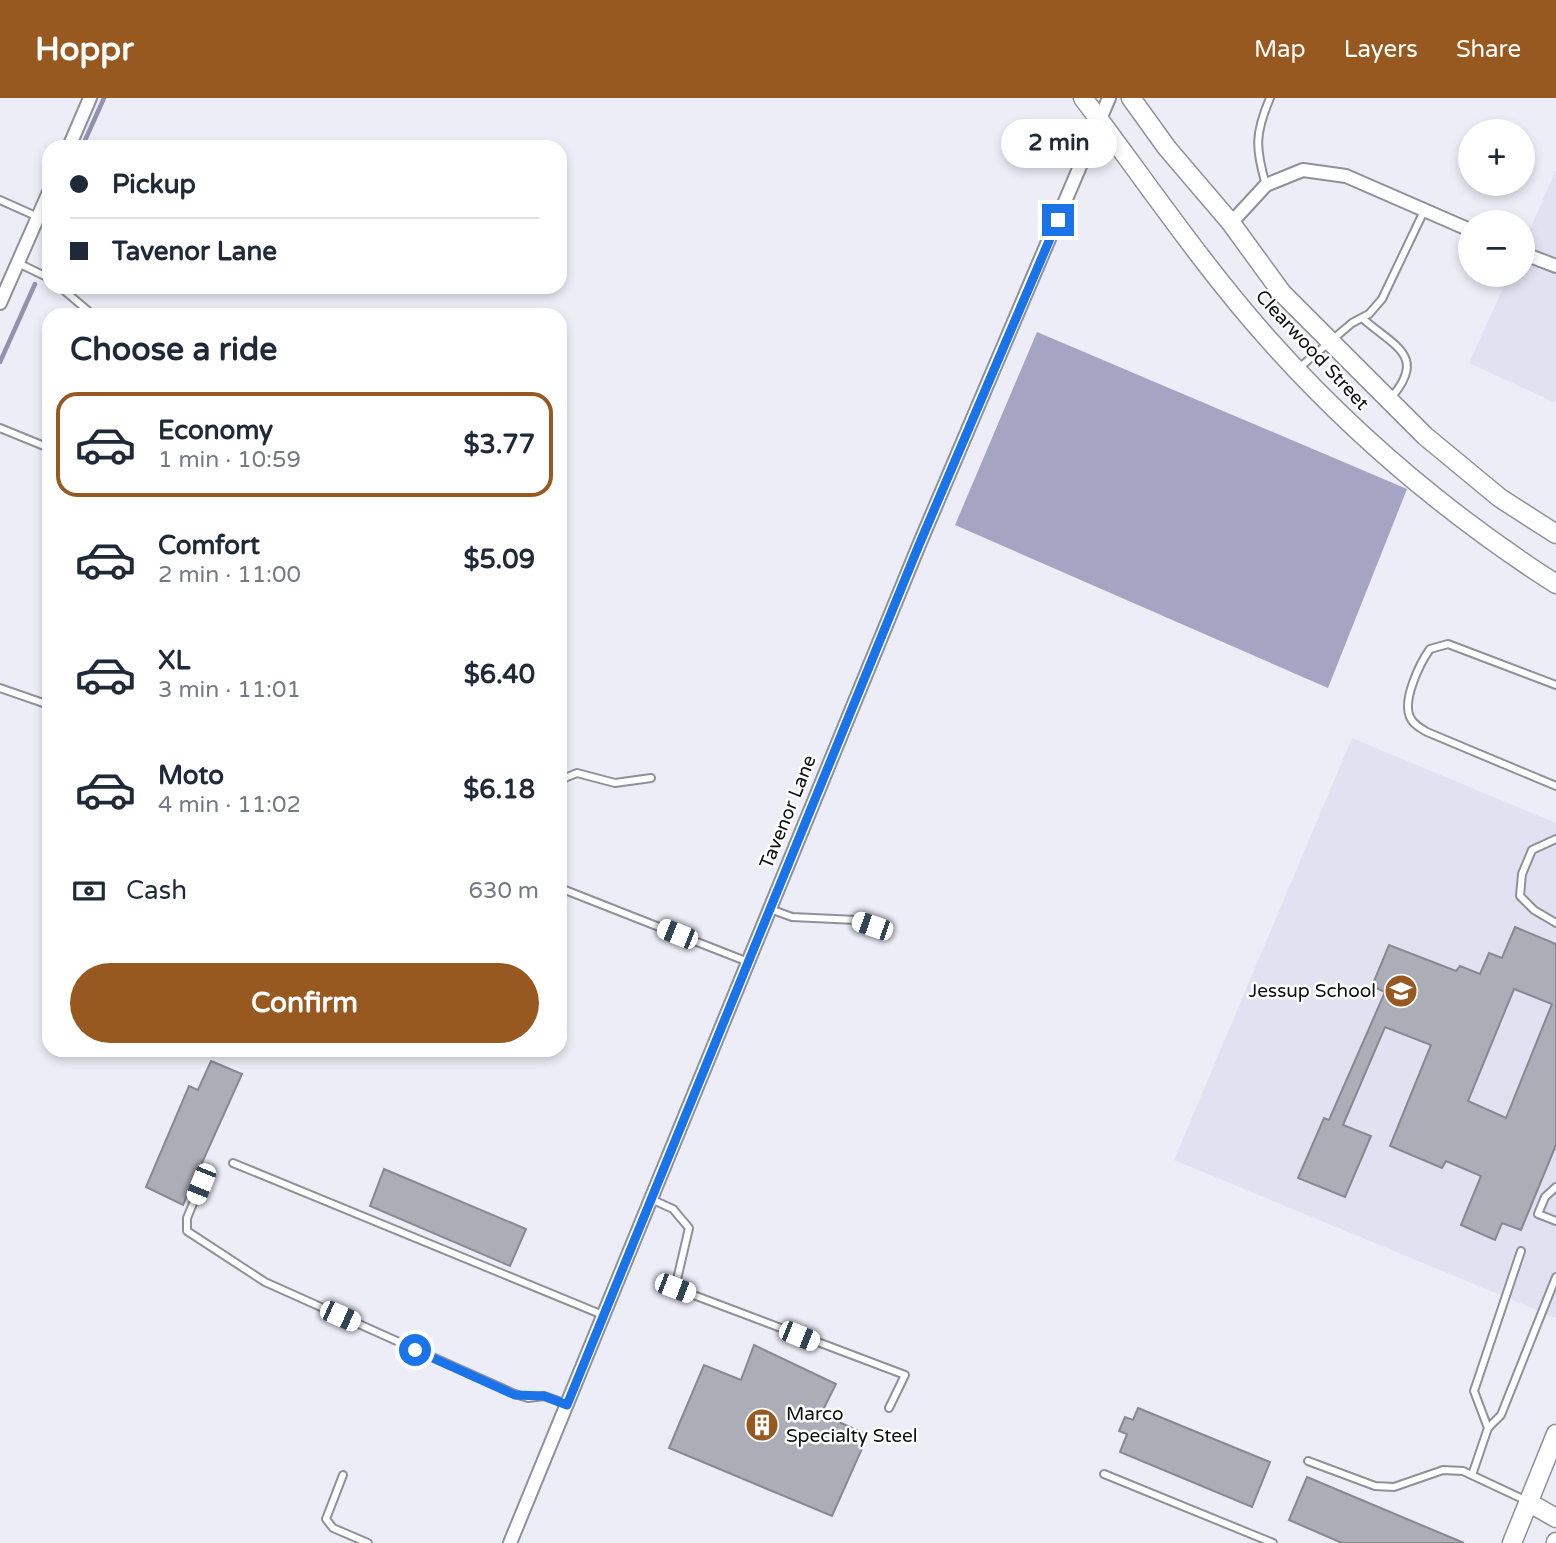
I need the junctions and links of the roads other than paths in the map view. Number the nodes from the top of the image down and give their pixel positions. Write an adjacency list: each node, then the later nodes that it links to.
1 (90, 98): 7 (street)
2 (1083, 98): 6 (main road, Clearwood Street)
3 (1110, 98): 6 (street, Tavenor Lane)
4 (1131, 98): 13 (main road, Clearwood Street)
5 (1270, 98): 8 (lane)
6 (1100, 121): 24 (main road, Clearwood Street); 38 (street, Tavenor Lane)
7 (72, 140)
8 (1266, 185): 11 (street); 13 (street)
9 (0, 200): 12 (lane)
10 (42, 208): 12 (street)
11 (1424, 210): 14 (street); 22 (lane)
12 (38, 217): 16 (street)
13 (1231, 223): 23 (main road, Clearwood Street)
14 (1458, 225)
15 (1535, 258): 17 (street)
16 (18, 263): 18 (lane); 20 (street)
17 (1556, 267)
18 (42, 275)
19 (68, 294): 21 (lane)
20 (0, 303)
21 (85, 308)
22 (1362, 318): 23 (lane); 25 (lane)
23 (1329, 341): 24 (lane); 25 (main road, Clearwood Street)
24 (1298, 369): 29 (main road, Clearwood Street)
25 (1388, 400): 28 (main road, Clearwood Street)
26 (0, 428): 27 (lane)
27 (42, 445)
28 (1556, 534)
29 (1555, 582)
30 (1556, 685): 35 (lane)
31 (0, 688): 32 (lane)
32 (42, 703)
33 (567, 777): 34 (lane)
34 (651, 778)
35 (1556, 786)
36 (1556, 839): 39 (lane)
37 (567, 891): 41 (lane)
38 (770, 909): 40 (lane); 41 (street, Tavenor Lane)
39 (1556, 923)
40 (887, 931)
41 (748, 962): 45 (street, Tavenor Lane)
42 (233, 1163): 49 (lane)
43 (201, 1184): 50 (lane)
44 (1556, 1187): 46 (lane)
45 (651, 1199): 49 (street, Tavenor Lane); 51 (lane)
46 (1556, 1221)
47 (1521, 1251): 52 (lane)
48 (1556, 1277): 52 (lane)
49 (603, 1315): 50 (street, Tavenor Lane)
50 (567, 1405): 61 (street, Tavenor Lane)
51 (889, 1408)
52 (1488, 1428): 57 (lane)
53 (1556, 1434): 58 (main road)
54 (1308, 1461): 57 (lane)
55 (1104, 1474): 62 (lane)
56 (343, 1475): 60 (lane)
57 (1472, 1475): 58 (lane)
58 (1528, 1502): 59 (main road); 63 (main road)
59 (1556, 1518)
60 (368, 1543)
61 (510, 1543)
62 (1273, 1543)
63 (1511, 1543)

